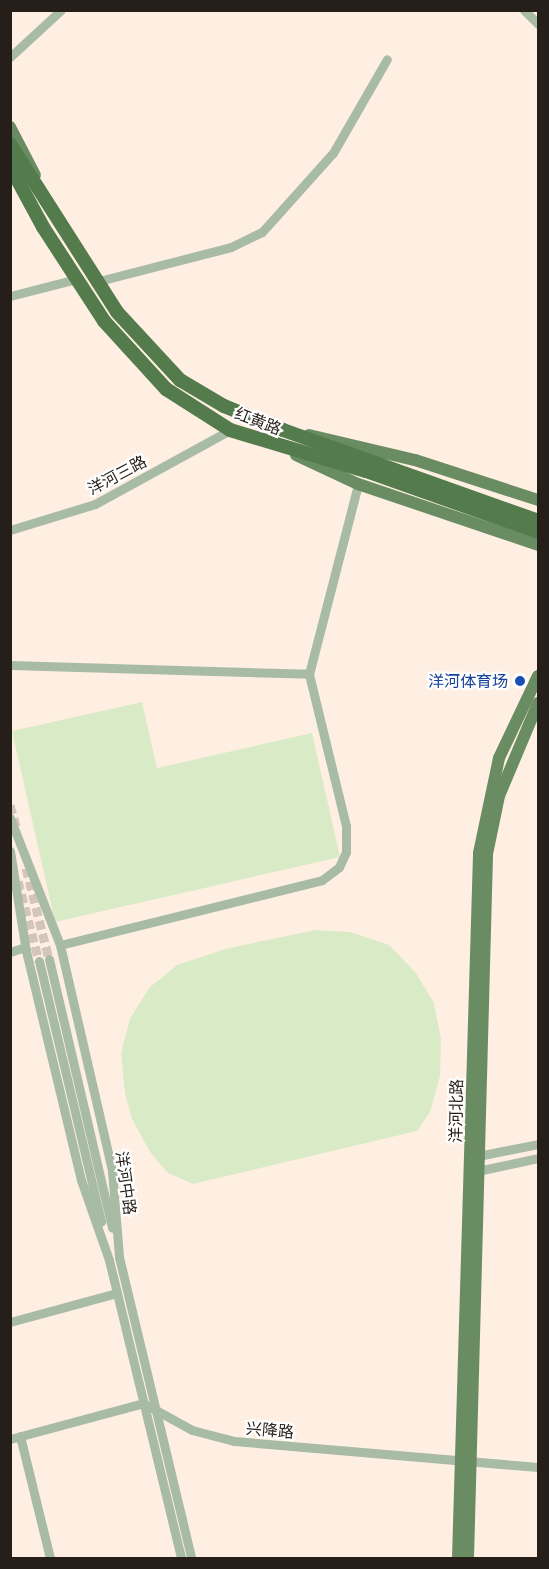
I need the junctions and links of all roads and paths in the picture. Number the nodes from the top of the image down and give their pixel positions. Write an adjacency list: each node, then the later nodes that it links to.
1 (61, 10): 4 (street)
2 (524, 10): 3 (street)
3 (538, 24)
4 (10, 57)
5 (387, 59): 13 (street)
6 (10, 127): 10 (main road)
7 (10, 144): 8 (highway)
8 (14, 165): 10 (highway, 红黄路); 11 (highway, 红黄路)
9 (10, 180): 11 (main road)
10 (56, 220): 13 (highway, 红黄路)
11 (43, 227): 12 (highway, 红黄路)
12 (76, 279): 14 (street); 15 (highway, 红黄路)
13 (95, 282): 16 (highway, 红黄路)
14 (10, 296)
15 (230, 430): 17 (highway, 红黄路); 23 (street, 洋河三路)
16 (283, 430): 18 (highway, 红黄路); 20 (main road)
17 (284, 449): 18 (highway, 红黄路); 19 (main road)
18 (368, 465): 21 (highway, 红黄路); 24 (highway, 红黄路)
19 (358, 484): 22 (main road); 28 (street)
20 (538, 500)
21 (538, 520)
22 (472, 521): 25 (main road); 26 (main road)
23 (10, 530)
24 (538, 532)
25 (538, 545)
26 (538, 552)
27 (10, 665): 28 (street)
28 (309, 674): 33 (street)
29 (538, 676): 39 (main road, 洋河北路)
30 (538, 703): 39 (main road, 洋河北路)
31 (10, 819): 33 (street, 洋河中路)
32 (10, 850): 34 (street)
33 (60, 945): 42 (street, 洋河中路)
34 (25, 946): 35 (street); 43 (street)
35 (10, 952)
36 (49, 959): 42 (street)
37 (39, 961): 43 (street)
38 (538, 1144): 39 (street)
39 (476, 1156): 41 (main road, 洋河北路)
40 (538, 1158): 41 (street)
41 (476, 1172): 49 (main road, 洋河北路)
42 (119, 1257): 47 (street, 洋河中路)
43 (109, 1260): 44 (street)
44 (117, 1293): 45 (street); 46 (street)
45 (10, 1322)
46 (143, 1404): 47 (street, 兴降路); 48 (street); 52 (street)
47 (156, 1412): 49 (street, 兴降路); 53 (street, 洋河中路)
48 (15, 1437): 51 (street)
49 (466, 1462): 50 (street, 兴降路); 54 (main road, 洋河北路); 55 (main road, 洋河北路)
50 (538, 1467)
51 (50, 1558)
52 (181, 1558)
53 (191, 1558)
54 (458, 1558)
55 (468, 1558)

